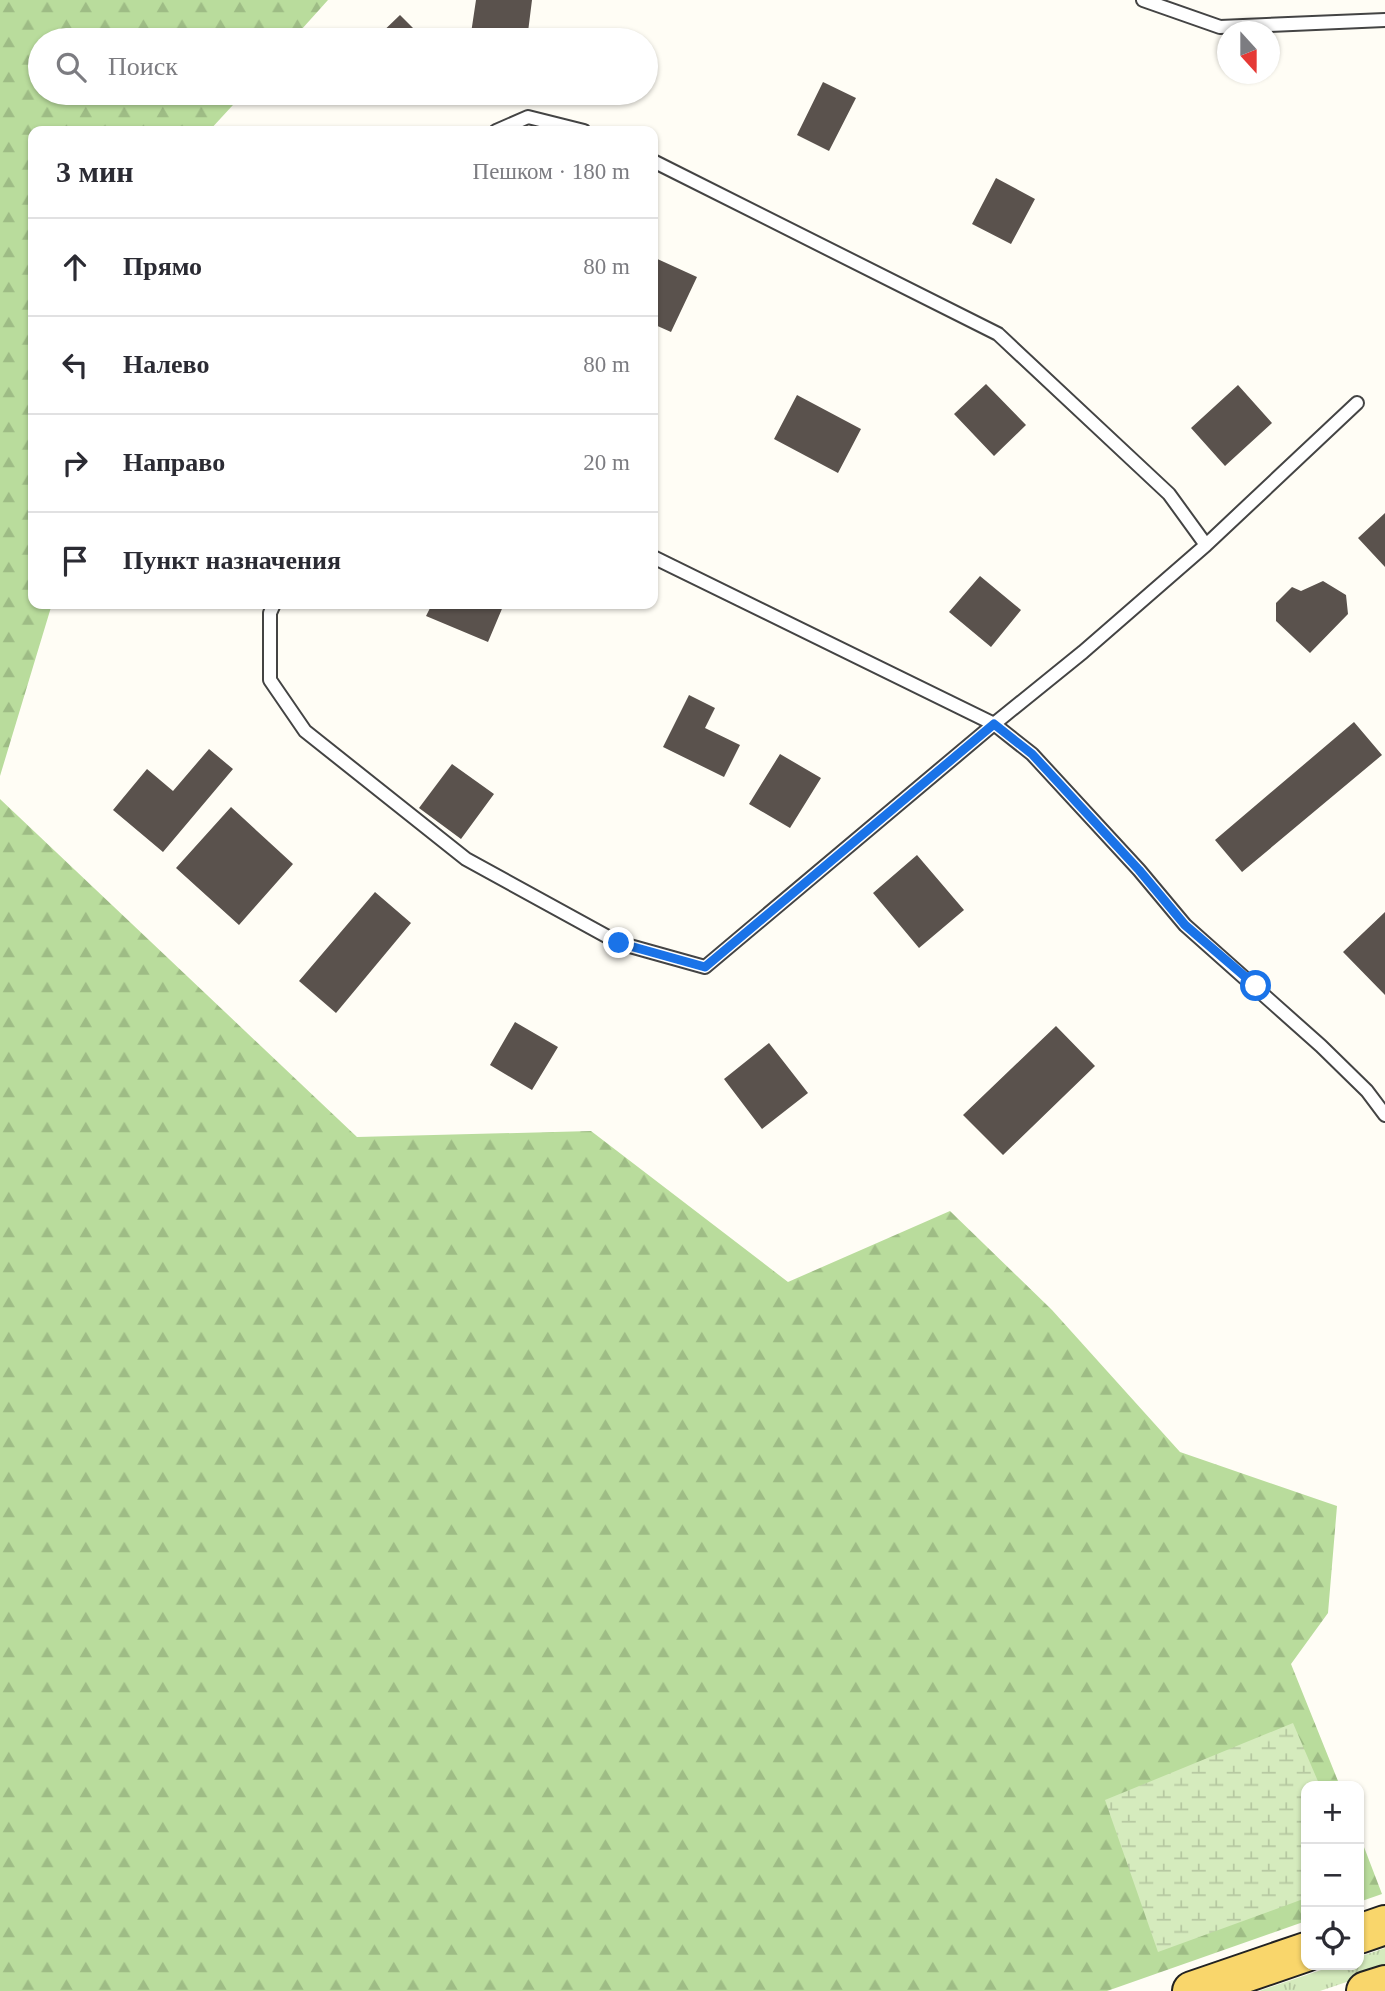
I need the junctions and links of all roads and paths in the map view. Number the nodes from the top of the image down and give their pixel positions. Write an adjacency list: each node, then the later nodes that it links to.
1 (1143, 0): 2 (lane)
2 (1385, 20)
3 (507, 126): 4 (lane)
4 (564, 126)
5 (658, 164): 7 (lane)
6 (1357, 403): 7 (lane)
7 (1206, 545): 10 (lane)
8 (658, 559): 10 (lane)
9 (272, 609): 10 (lane)
10 (994, 724): 11 (lane)
11 (1385, 1115)
12 (1385, 1925): 13 (main road)
13 (1364, 1932)
14 (1301, 1954): 16 (main road)
15 (1385, 1984): 17 (main road)
16 (1192, 1991)
17 (1366, 1991)

